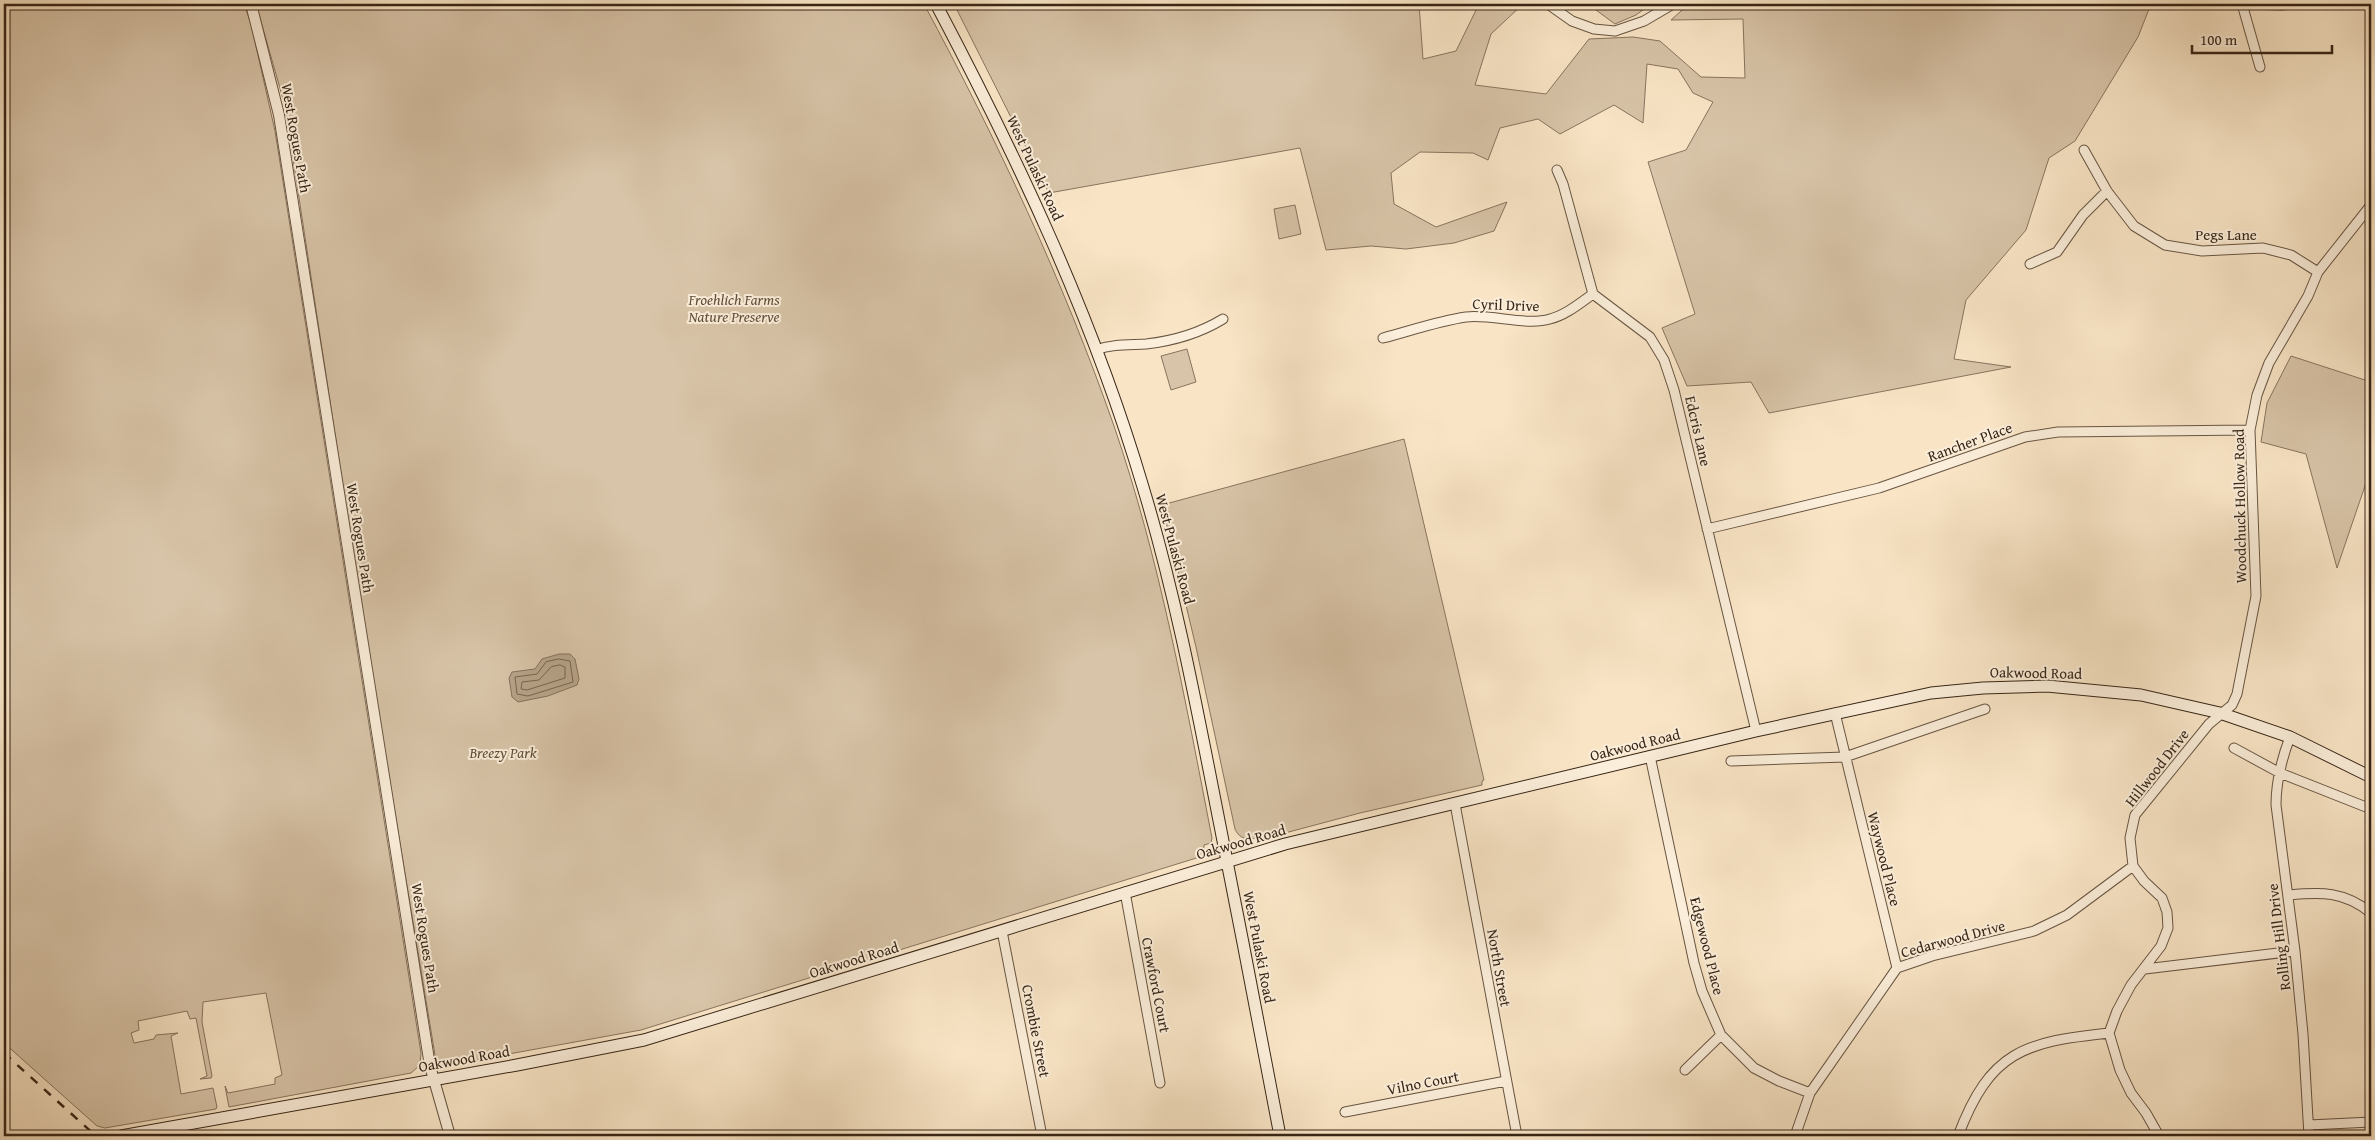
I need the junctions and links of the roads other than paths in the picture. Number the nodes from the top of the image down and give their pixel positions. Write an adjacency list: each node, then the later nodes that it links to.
1 (251, 4): 45 (street, West Rogues Path)
2 (936, 4): 17 (main road, West Pulaski Road)
3 (1548, 4): 4 (street)
4 (1673, 4)
5 (2241, 4): 6 (street); 7 (street)
6 (2290, 4)
7 (2260, 67)
8 (2084, 150): 10 (street, Pegs Lane)
9 (1557, 170): 14 (street)
10 (2107, 191): 12 (street); 13 (street, Pegs Lane)
11 (2371, 205): 13 (street, Woodchuck Hollow Road)
12 (2030, 264)
13 (2318, 272): 18 (street, Woodchuck Hollow Road)
14 (1593, 294): 16 (street, Cyril Drive); 19 (street, Edcris Lane)
15 (1223, 319): 17 (street)
16 (1383, 338)
17 (1096, 350): 33 (main road, West Pulaski Road)
18 (2250, 430): 19 (street, Rancher Place); 22 (street, Woodchuck Hollow Road)
19 (1706, 530): 23 (street, Edcris Lane)
20 (1985, 709): 27 (street)
21 (1835, 713): 22 (main road, Oakwood Road); 23 (main road, Oakwood Road); 27 (street, Waywood Place)
22 (2223, 714): 24 (main road, Oakwood Road); 34 (street, Hillwood Drive)
23 (1756, 731): 26 (main road, Oakwood Road)
24 (2290, 736): 29 (street, Rolling Hill Drive); 30 (main road, Oakwood Road)
25 (2234, 748): 29 (street)
26 (1650, 756): 31 (main road, Oakwood Road); 43 (street, Edgewood Place)
27 (1845, 757): 28 (street); 40 (street, Waywood Place)
28 (1731, 761)
29 (2280, 773): 32 (street); 36 (street, Rolling Hill Drive)
30 (2371, 776)
31 (1455, 804): 33 (main road, Oakwood Road); 46 (street, North Street)
32 (2371, 809)
33 (1227, 860): 35 (main road, Oakwood Road); 55 (main road, West Pulaski Road)
34 (2133, 866): 40 (street, Cedarwood Drive); 41 (street)
35 (1124, 892): 38 (main road, Oakwood Road); 47 (street, Crawford Court)
36 (2289, 895): 37 (street); 39 (street, Rolling Hill Drive)
37 (2371, 913)
38 (1002, 930): 45 (main road, Oakwood Road); 54 (street, Crombie Street)
39 (2295, 951): 41 (street); 51 (street, Rolling Hill Drive)
40 (1897, 968): 48 (street, Cedarwood Drive)
41 (2145, 969): 42 (street)
42 (2109, 1033): 58 (street); 59 (street)
43 (1721, 1035): 44 (street); 48 (street, Edgewood Place)
44 (1685, 1070)
45 (433, 1079): 52 (main road, Oakwood Road); 53 (street, West Rogues Path)
46 (1506, 1081): 49 (street, Vilno Court); 56 (street, North Street)
47 (1160, 1083)
48 (1810, 1093): 57 (street, Cedarwood Drive)
49 (1345, 1112)
50 (2371, 1122): 51 (street)
51 (2309, 1126): 60 (street, Rolling Hill Drive)
52 (121, 1136)
53 (450, 1136)
54 (1042, 1136)
55 (1280, 1136)
56 (1517, 1136)
57 (1794, 1136)
58 (1958, 1136)
59 (2159, 1136)
60 (2309, 1136)

